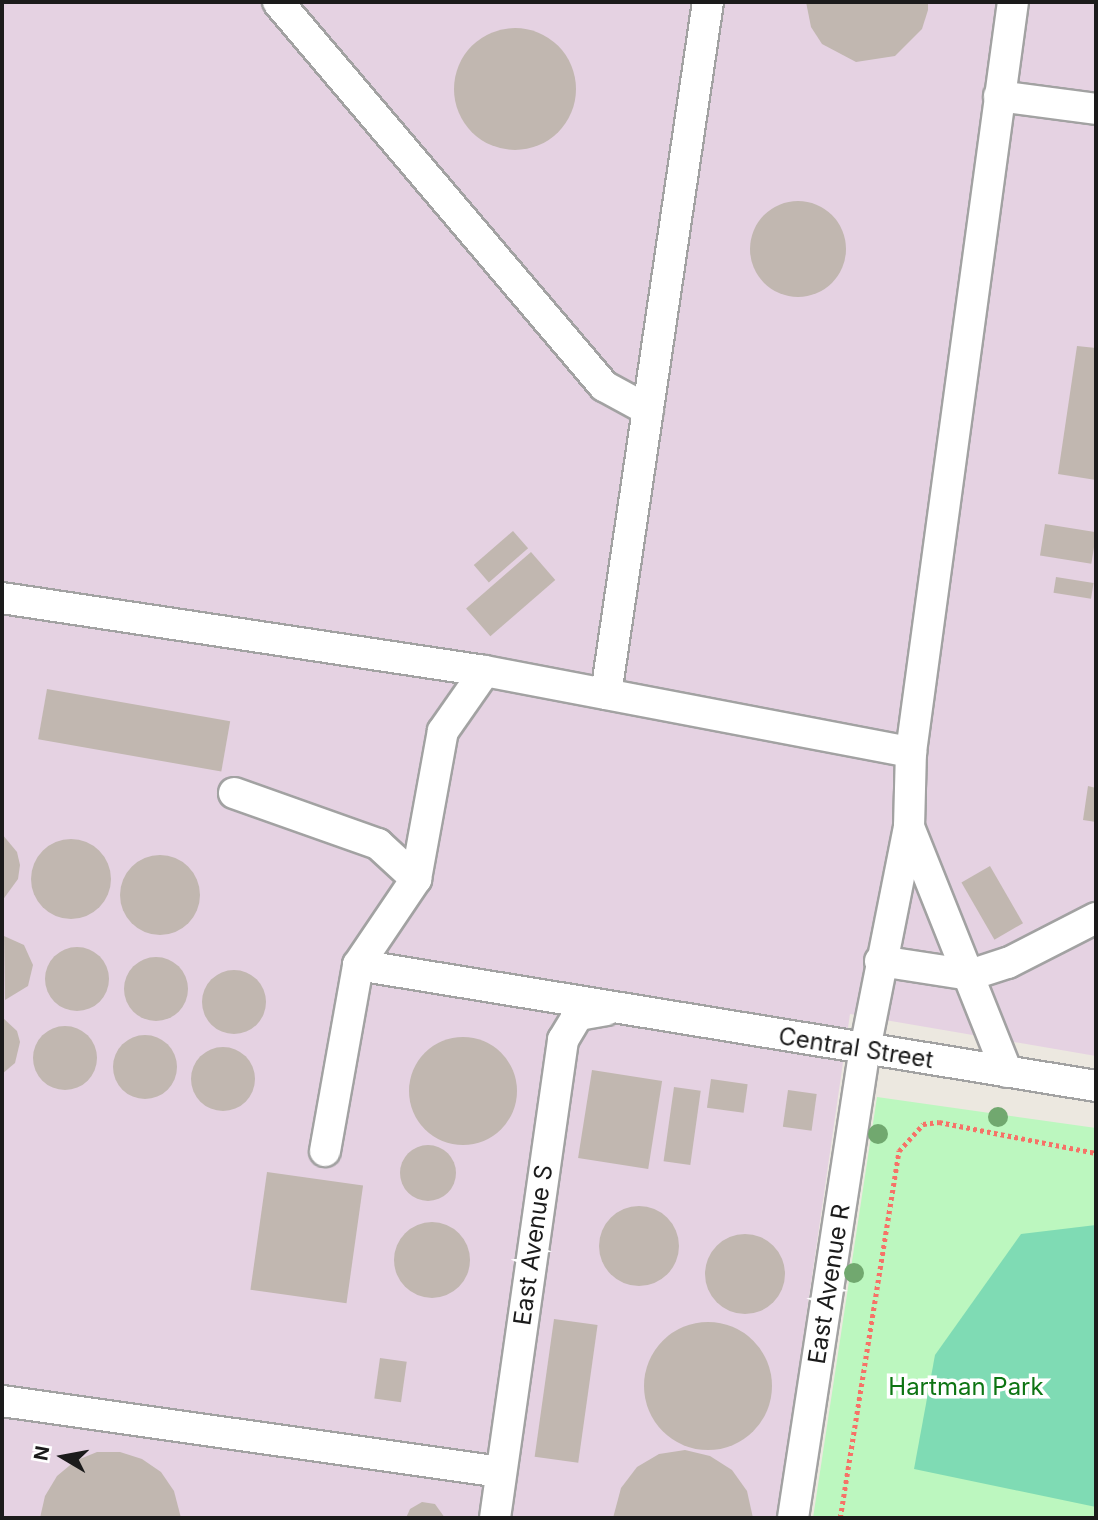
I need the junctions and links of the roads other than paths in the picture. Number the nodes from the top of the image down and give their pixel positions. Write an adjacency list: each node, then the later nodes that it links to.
1 (278, 2): 6 (street)
2 (708, 2): 6 (street)
3 (1013, 2): 4 (street)
4 (999, 96): 5 (street); 10 (street)
5 (1096, 109)
6 (648, 410): 9 (street)
7 (2, 598): 8 (street)
8 (485, 671): 9 (street); 13 (street)
9 (606, 694): 10 (street)
10 (911, 752): 12 (street)
11 (234, 793): 13 (street)
12 (909, 827): 15 (street, East Avenue R); 17 (street)
13 (416, 879): 16 (street)
14 (1096, 918): 17 (street)
15 (880, 961): 17 (street); 19 (street, East Avenue R)
16 (358, 965): 18 (street, Central Street); 22 (street)
17 (970, 975): 20 (street)
18 (616, 1009): 19 (street, Central Street); 24 (street, East Avenue S)
19 (865, 1049): 20 (street, Central Street); 26 (street, East Avenue R)
20 (1007, 1072): 21 (street, Central Street)
21 (1096, 1086)
22 (325, 1151)
23 (2, 1401): 24 (street)
24 (501, 1472): 25 (street, East Avenue S)
25 (495, 1518)
26 (793, 1518)

